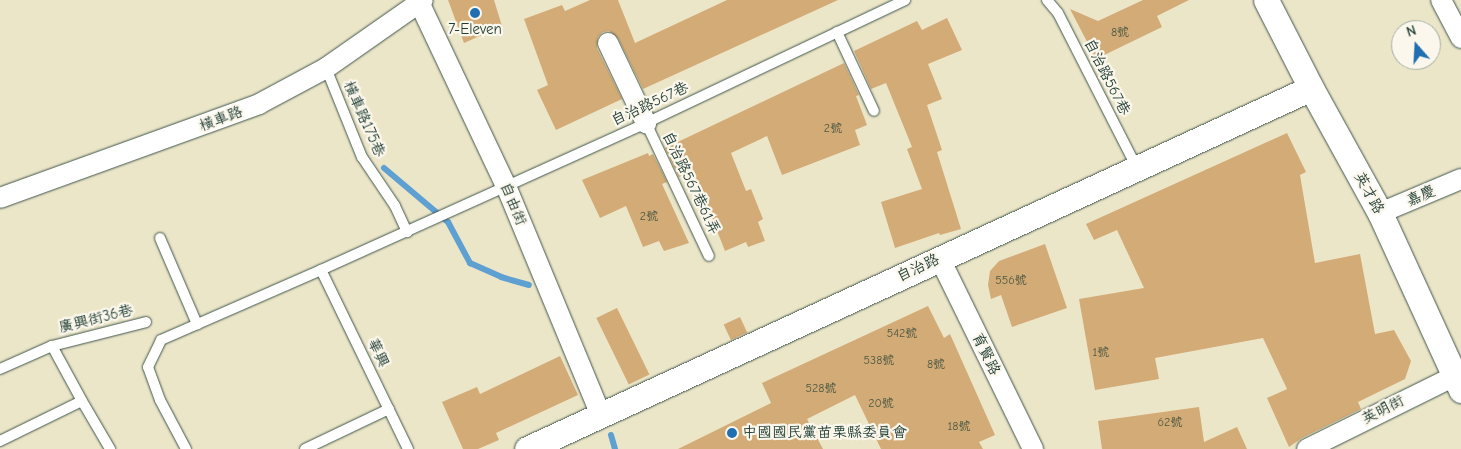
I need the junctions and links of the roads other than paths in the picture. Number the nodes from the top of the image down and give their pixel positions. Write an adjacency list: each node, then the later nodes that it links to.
1 (905, 0): 6 (lane, 自治路567巷)
2 (1047, 0): 13 (lane, 自治路567巷)
3 (1266, 0): 10 (street, 英才路)
4 (1442, 0): 7 (street)
5 (420, 1): 9 (street, 橫車路); 15 (street, 自由街)
6 (837, 32): 11 (lane); 12 (lane, 自治路567巷)
7 (1461, 38)
8 (608, 43): 12 (street)
9 (326, 68): 16 (street, 橫車路); 18 (lane, 橫車路175巷)
10 (1311, 88): 13 (street, 自治路); 17 (street, 英才路)
11 (874, 111)
12 (646, 123): 15 (lane, 自治路567巷); 20 (lane, 自治路567巷61弄)
13 (1137, 169): 21 (street, 自治路)
14 (1461, 179): 17 (street, 嘉慶)
15 (506, 186): 18 (lane, 自治路567巷); 30 (street, 自由街)
16 (0, 198)
17 (1380, 213): 27 (street, 英才路)
18 (407, 232): 22 (lane)
19 (160, 238): 24 (lane)
20 (709, 256)
21 (940, 258): 30 (street, 自治路); 37 (street, 育賢路)
22 (321, 270): 24 (lane); 29 (lane, 華興)
23 (146, 322): 25 (lane, 廣興街36巷)
24 (197, 324): 33 (lane)
25 (52, 346): 26 (lane, 廣興街36巷); 28 (lane, 廣興街36巷)
26 (0, 369)
27 (1459, 379): 38 (street, 英明街)
28 (82, 401): 31 (lane); 32 (lane, 廣興街36巷)
29 (390, 409): 34 (lane); 35 (lane, 華興)
30 (598, 413): 36 (street, 自治路)
31 (0, 441)
32 (110, 449)
33 (186, 449)
34 (304, 449)
35 (408, 449)
36 (526, 449)
37 (1032, 449)
38 (1307, 449)

